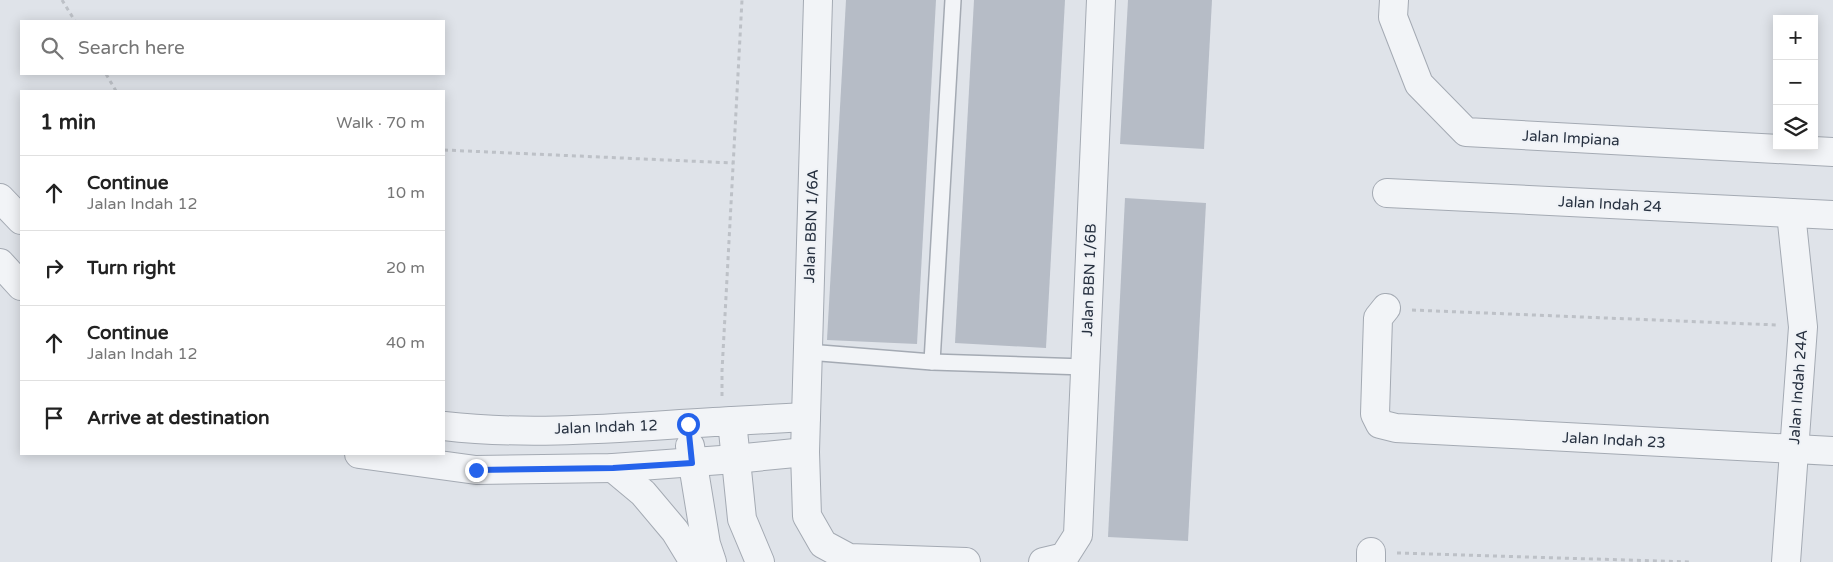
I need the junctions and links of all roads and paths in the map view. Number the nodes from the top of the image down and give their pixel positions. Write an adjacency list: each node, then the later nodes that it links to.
1 (62, 0): 7 (path)
2 (742, 0): 12 (path)
3 (818, 0): 22 (street, Jalan BBN 1/6A)
4 (953, 0): 23 (lane)
5 (1101, 0): 24 (street, Jalan BBN 1/6B)
6 (1394, 0): 11 (street, Jalan Impiana)
7 (73, 20)
8 (107, 75): 9 (path)
9 (115, 90)
10 (445, 150): 12 (path)
11 (1833, 152)
12 (733, 163): 26 (path)
13 (1387, 193): 15 (street, Jalan Indah 24)
14 (0, 198): 17 (street)
15 (1791, 213): 16 (street, Jalan Indah 24); 21 (street, Jalan Indah 24A)
16 (1833, 215)
17 (20, 219)
18 (0, 262): 19 (street)
19 (20, 285)
20 (1386, 308): 21 (path); 29 (street, Jalan Indah 23)
21 (1803, 327): 29 (street, Jalan Indah 24A)
22 (808, 352): 23 (lane); 25 (street, Jalan BBN 1/6A)
23 (932, 362): 24 (lane)
24 (1085, 367): 37 (street, Jalan BBN 1/6B)
25 (806, 416): 26 (street, Jalan Indah 12); 31 (street, Jalan BBN 1/6A)
26 (727, 421): 27 (street, Jalan Indah 12); 33 (street)
27 (688, 424): 28 (street, Jalan Indah 12); 34 (street)
28 (445, 426)
29 (1794, 449): 30 (street, Jalan Indah 23); 43 (street, Jalan Indah 24A)
30 (1833, 451)
31 (805, 452): 33 (street); 41 (street, Jalan BBN 1/6A)
32 (366, 455): 35 (street)
33 (734, 459): 34 (street); 40 (street)
34 (692, 463): 35 (street); 39 (street)
35 (613, 468): 38 (street)
36 (1371, 557): 42 (path)
37 (1054, 559)
38 (694, 562)
39 (712, 562)
40 (760, 562)
41 (966, 562)
42 (1691, 562)
43 (1786, 562)

